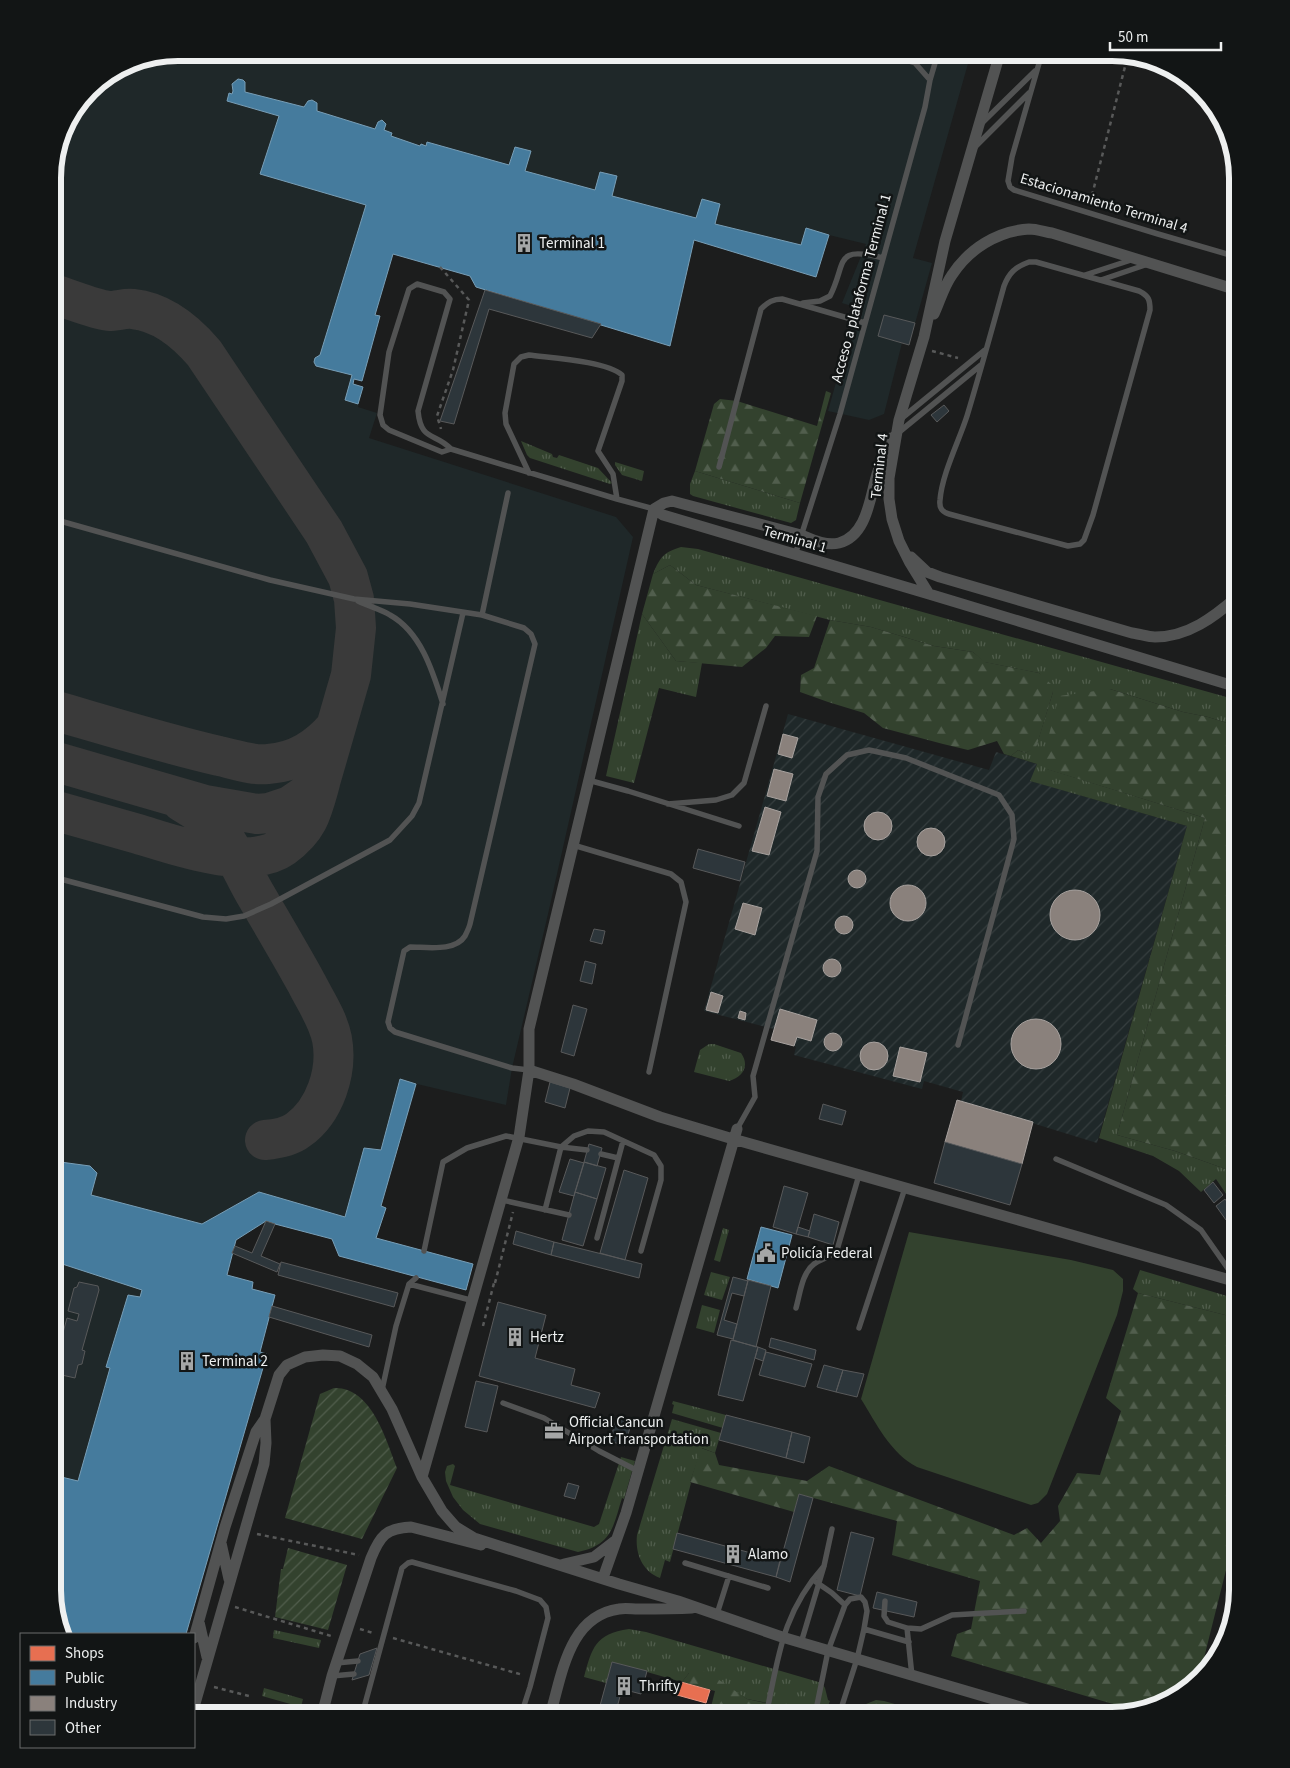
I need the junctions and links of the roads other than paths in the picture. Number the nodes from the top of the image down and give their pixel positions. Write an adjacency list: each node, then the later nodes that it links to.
1 (909, 61): 6 (lane)
2 (936, 61): 6 (lane, Acceso a plataforma Terminal 1)
3 (998, 61): 8 (street, Terminal 4)
4 (1039, 61): 5 (lane, Estacionamiento Terminal 4)
5 (1037, 69): 7 (lane, Estacionamiento Terminal 4); 8 (lane)
6 (930, 80): 11 (lane, Acceso a plataforma Terminal 1)
7 (1030, 92): 9 (lane); 10 (lane, Estacionamiento Terminal 4)
8 (978, 127): 9 (street, Terminal 4)
9 (971, 152): 19 (street, Terminal 4)
10 (1229, 254)
11 (883, 258): 17 (lane); 18 (lane, Acceso a plataforma Terminal 1)
12 (1135, 258): 13 (street); 14 (lane); 19 (street)
13 (1150, 263): 15 (lane); 16 (street)
14 (1084, 275): 15 (lane); 20 (lane)
15 (1101, 280): 21 (lane)
16 (1229, 287)
17 (798, 303): 18 (lane); 25 (lane)
18 (865, 323): 31 (lane, Acceso a plataforma Terminal 1)
19 (922, 343): 22 (street, Terminal 4)
20 (986, 350): 21 (lane); 22 (lane)
21 (981, 365): 23 (lane)
22 (899, 420): 23 (street, Terminal 4); 31 (street, Terminal 1)
23 (896, 434): 32 (street, Terminal 4)
24 (451, 450): 24 (lane, Terminal 1); 26 (lane, Terminal 1)
25 (719, 466)
26 (529, 473): 28 (lane, Terminal 1); 28 (lane)
27 (508, 493): 38 (lane)
28 (617, 499): 29 (lane, Terminal 1)
29 (654, 509): 31 (street, Terminal 1); 33 (street, Terminal 1); 42 (street)
30 (61, 521): 35 (lane)
31 (801, 535): 33 (lane, Acceso a plataforma Terminal 1)
32 (899, 541): 34 (street, Terminal 4); 36 (street)
33 (795, 555): 34 (street, Terminal 1)
34 (929, 594): 39 (street)
35 (354, 600): 37 (lane); 40 (lane)
36 (1229, 604)
37 (463, 613): 38 (lane); 40 (lane)
38 (482, 615): 48 (lane)
39 (1229, 684)
40 (443, 704): 46 (lane)
41 (766, 706): 43 (lane)
42 (588, 780): 43 (lane); 45 (street)
43 (668, 804): 44 (lane)
44 (739, 826)
45 (573, 845): 48 (street); 49 (lane)
46 (61, 879)
47 (958, 1045): 50 (lane)
48 (529, 1070): 50 (street); 51 (street)
49 (649, 1072)
50 (735, 1134): 58 (street); 76 (street)
51 (520, 1137): 53 (lane); 60 (street); 64 (lane)
52 (623, 1141): 53 (lane); 56 (lane); 65 (lane)
53 (561, 1147): 54 (lane); 61 (lane)
54 (587, 1150)
55 (601, 1154): 56 (lane)
56 (618, 1158): 63 (lane)
57 (1056, 1159): 66 (lane)
58 (858, 1175): 59 (street); 71 (lane)
59 (905, 1188): 68 (street); 72 (lane)
60 (502, 1200): 61 (lane); 70 (street)
61 (545, 1210): 62 (lane)
62 (569, 1215)
63 (597, 1238)
64 (424, 1251)
65 (641, 1251)
66 (1229, 1269)
67 (416, 1278): 69 (lane)
68 (1229, 1279)
69 (409, 1284): 70 (lane); 73 (lane)
70 (474, 1301): 77 (street)
71 (796, 1308)
72 (858, 1328)
73 (382, 1392): 75 (street); 77 (street)
74 (502, 1403): 76 (lane)
75 (265, 1419): 80 (street); 81 (street)
76 (638, 1471): 79 (street)
77 (422, 1477): 82 (street)
78 (832, 1529): 86 (lane)
79 (616, 1540): 85 (street); 89 (street)
80 (221, 1541): 83 (street); 87 (street)
81 (239, 1549): 83 (street); 91 (street)
82 (515, 1551): 85 (street); 110 (street)
83 (225, 1562): 87 (street); 91 (street)
84 (685, 1563): 88 (lane)
85 (562, 1565): 89 (street)
86 (824, 1566): 90 (lane); 92 (lane)
87 (211, 1576): 103 (street)
88 (729, 1576): 93 (lane); 98 (lane)
89 (603, 1578): 96 (street)
90 (811, 1580): 92 (lane); 102 (lane)
91 (230, 1581): 99 (street)
92 (819, 1583): 95 (lane); 105 (lane)
93 (768, 1588)
94 (885, 1601): 100 (lane)
95 (845, 1606): 101 (lane); 106 (lane)
96 (702, 1608): 98 (street); 119 (street)
97 (1024, 1611): 100 (lane)
98 (717, 1614): 102 (street)
99 (217, 1626): 103 (street); 107 (street)
100 (907, 1628): 104 (lane)
101 (864, 1629): 104 (lane); 108 (lane)
102 (782, 1637): 105 (street); 120 (lane)
103 (198, 1639): 107 (street)
104 (909, 1642): 113 (lane)
105 (801, 1643): 106 (street)
106 (828, 1651): 108 (street); 121 (lane)
107 (208, 1659): 114 (street)
108 (856, 1659): 113 (street); 122 (lane)
109 (358, 1661): 110 (lane)
110 (336, 1663): 112 (street)
111 (354, 1674): 112 (lane)
112 (332, 1676): 116 (street)
113 (912, 1676): 115 (street)
114 (195, 1703)
115 (1010, 1705): 123 (street); 124 (street)
116 (324, 1707)
117 (364, 1707): 118 (lane)
118 (524, 1707)
119 (552, 1707)
120 (768, 1707)
121 (815, 1707)
122 (841, 1707)
123 (1005, 1707)
124 (1017, 1707)

